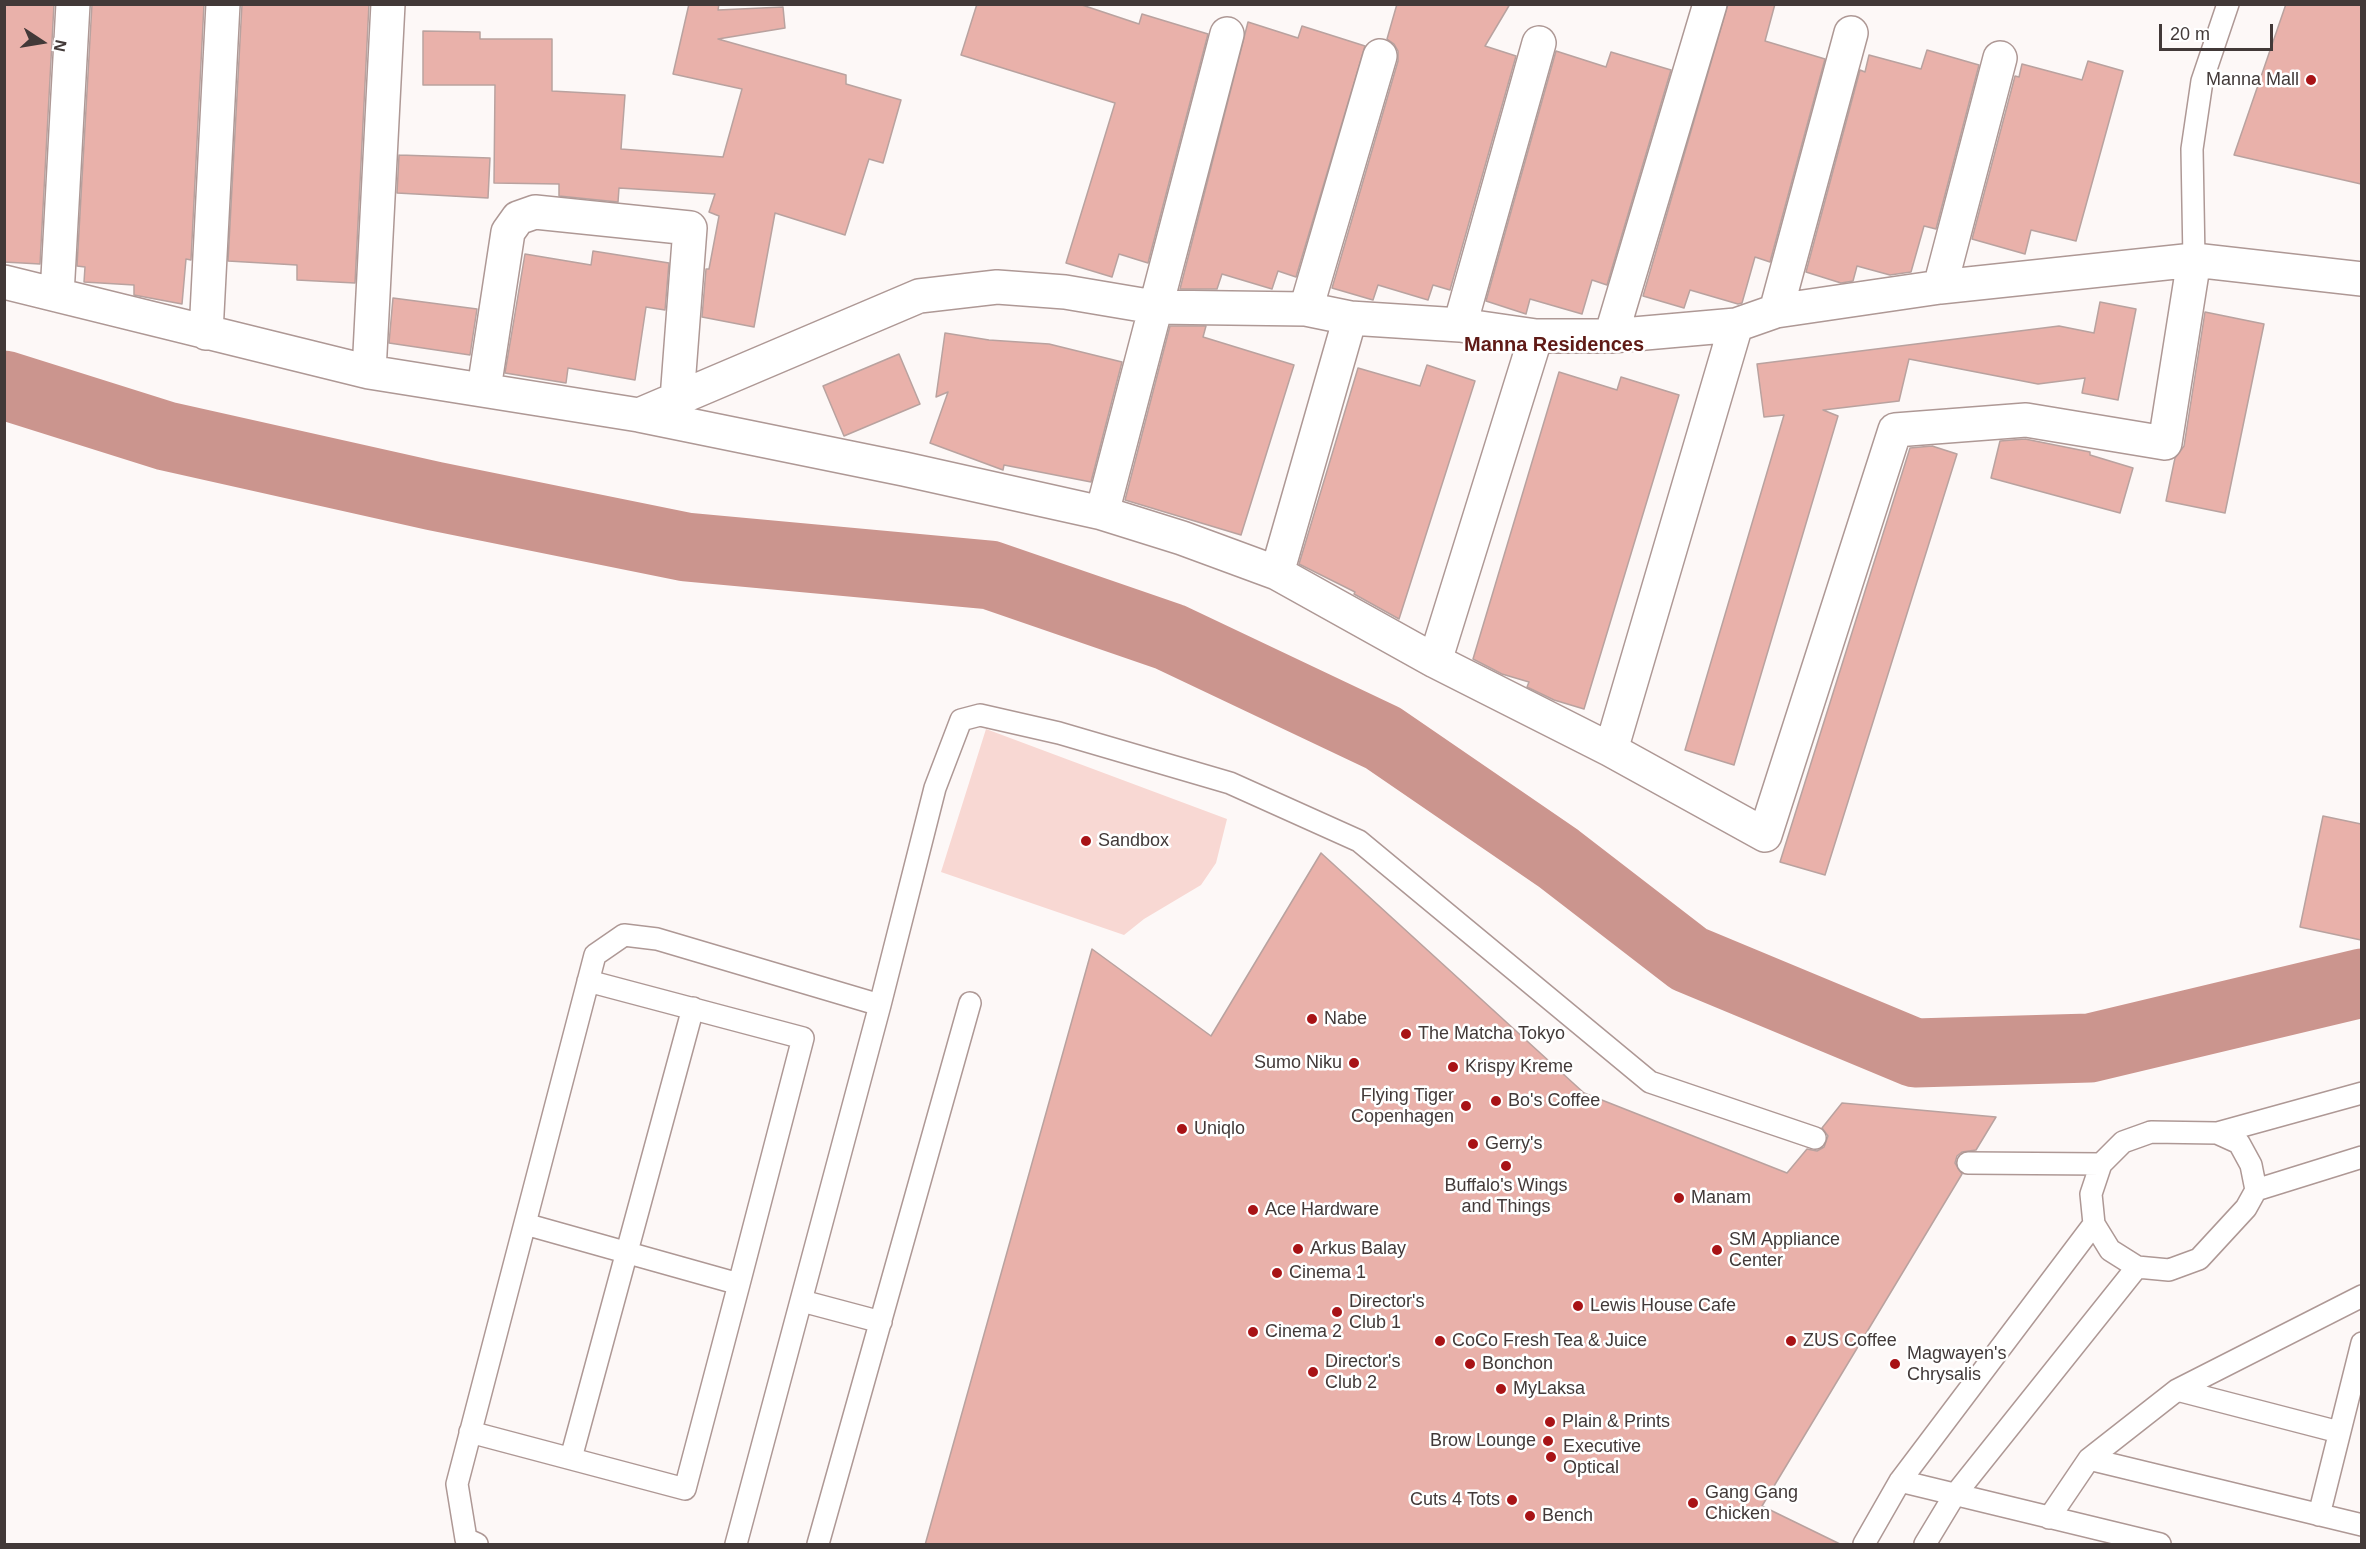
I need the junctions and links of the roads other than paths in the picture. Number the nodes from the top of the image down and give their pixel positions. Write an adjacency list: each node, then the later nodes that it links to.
1 (74, 4): 15 (street)
2 (224, 4): 22 (street)
3 (388, 4): 25 (street)
4 (1710, 4): 24 (street)
5 (2228, 4): 11 (lane)
6 (1851, 33): 18 (street)
7 (1227, 34): 16 (street)
8 (1539, 43): 20 (street)
9 (1380, 56): 17 (street)
10 (2001, 58): 14 (street)
11 (2194, 260): 12 (street); 14 (street); 32 (street)
12 (2361, 279)
13 (4, 282): 15 (street)
14 (1940, 287): 18 (street)
15 (57, 295): 22 (street)
16 (1154, 307): 17 (street); 27 (street); 29 (street)
17 (1306, 309): 19 (street)
18 (1776, 311): 21 (street)
19 (1350, 318): 20 (street); 30 (street)
20 (1461, 325): 23 (street)
21 (1736, 326): 24 (street); 32 (street)
22 (206, 333): 25 (street)
23 (1536, 336): 24 (street); 31 (street)
24 (1611, 336)
25 (369, 372): 26 (street)
26 (484, 389): 27 (street); 28 (street)
27 (677, 399): 28 (street)
28 (639, 415): 29 (street)
29 (1102, 513): 30 (street)
30 (1277, 573): 31 (street)
31 (1435, 661): 32 (street)
32 (1611, 750)
33 (588, 981): 35 (lane); 36 (lane); 44 (lane)
34 (970, 1003): 51 (lane)
35 (880, 1005): 39 (lane); 50 (lane)
36 (693, 1008): 46 (lane); 48 (lane)
37 (2361, 1093): 38 (lane)
38 (2217, 1133): 42 (lane); 43 (lane)
39 (1815, 1138)
40 (2361, 1157): 43 (lane)
41 (1968, 1163): 42 (lane)
42 (2101, 1164): 45 (lane)
43 (2256, 1190): 47 (lane)
44 (525, 1224): 46 (lane); 54 (lane)
45 (2094, 1224): 47 (lane); 58 (lane)
46 (627, 1253): 48 (lane); 56 (lane)
47 (2138, 1267): 59 (lane)
48 (740, 1284): 56 (lane)
49 (2361, 1296): 53 (lane)
50 (802, 1301): 51 (lane); 64 (lane)
51 (881, 1322): 65 (lane)
52 (2361, 1343): 55 (lane)
53 (2177, 1390): 55 (lane); 57 (lane)
54 (470, 1432): 56 (lane); 63 (lane)
55 (2339, 1432): 60 (lane)
56 (571, 1458)
57 (2089, 1459): 60 (lane); 61 (lane)
58 (1900, 1481): 59 (lane); 66 (lane)
59 (1954, 1496): 61 (lane); 67 (lane)
60 (2319, 1515): 62 (lane)
61 (2049, 1518): 68 (lane)
62 (2361, 1525)
63 (477, 1545)
64 (736, 1545)
65 (818, 1545)
66 (1864, 1545)
67 (1925, 1545)
68 (2160, 1545)

